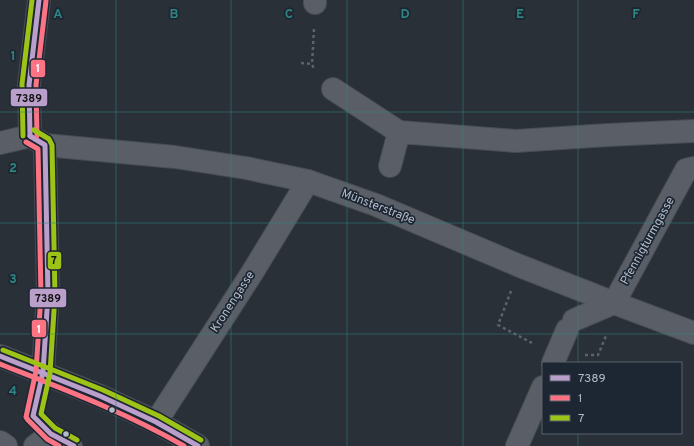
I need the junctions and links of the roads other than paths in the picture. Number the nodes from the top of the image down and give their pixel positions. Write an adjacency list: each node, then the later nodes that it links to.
1 (39, 0): 5 (street)
2 (333, 89): 4 (street)
3 (694, 131): 4 (street)
4 (399, 132): 7 (street)
5 (38, 141): 6 (street, Münsterstraße); 9 (street, Münsterstraße); 14 (street)
6 (0, 143)
7 (390, 166)
8 (688, 173): 10 (street, Pfennigturmgasse)
9 (308, 181): 10 (street, Münsterstraße); 16 (street, Kronengasse)
10 (614, 303): 11 (street, Münsterstraße); 13 (street)
11 (694, 333)
12 (7, 359): 14 (street)
13 (555, 360)
14 (43, 372): 16 (street); 17 (lane)
15 (542, 389): 22 (street)
16 (156, 422): 21 (street)
17 (43, 440): 20 (lane)
18 (0, 442): 19 (street)
19 (6, 446)
20 (74, 446)
21 (198, 446)
22 (517, 446)

